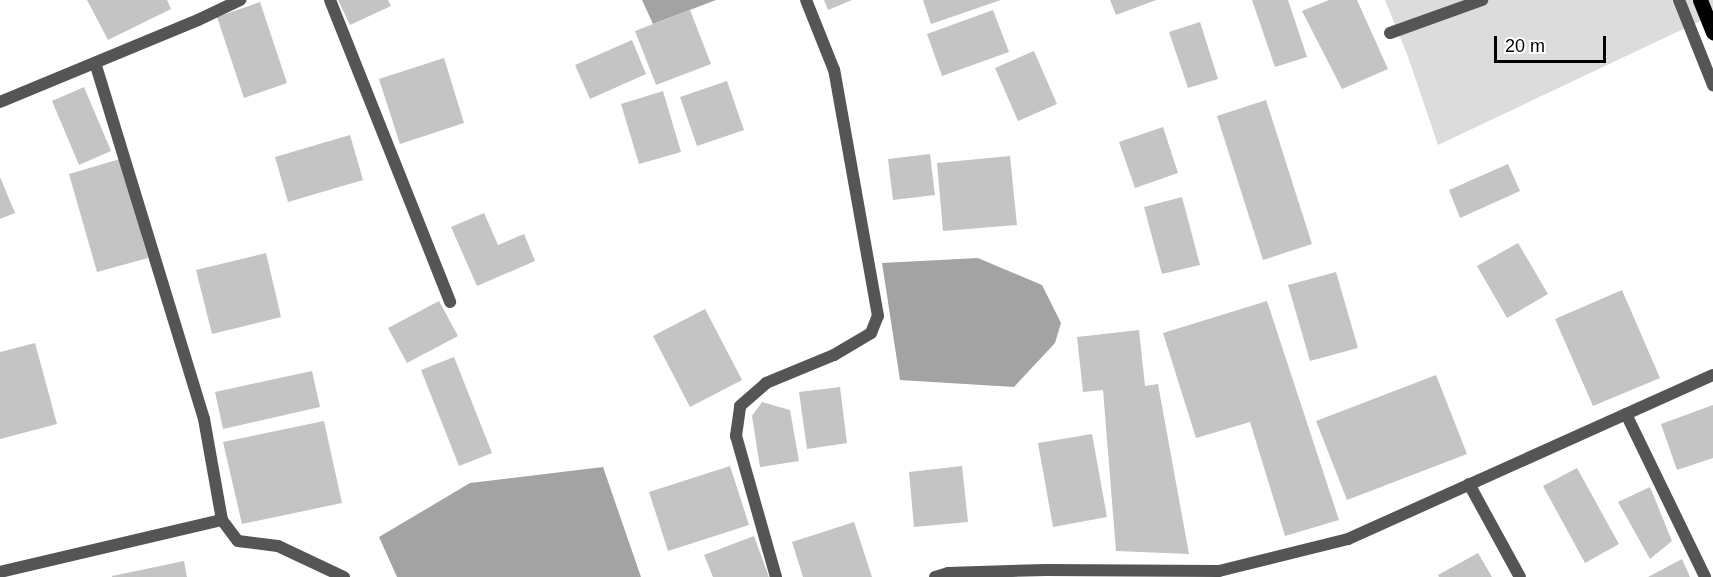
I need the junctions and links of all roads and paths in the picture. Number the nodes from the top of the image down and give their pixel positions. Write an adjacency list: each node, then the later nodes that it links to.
1 (240, 0): 9 (street)
2 (330, 0): 12 (street)
3 (806, 0): 20 (street)
4 (1482, 0): 8 (street)
5 (1680, 0): 10 (street)
6 (1700, 0): 7 (main road)
7 (1713, 32)
8 (1389, 33)
9 (94, 63): 11 (street); 16 (street)
10 (1713, 85)
11 (0, 102)
12 (450, 302)
13 (1713, 375): 14 (street)
14 (1626, 414): 15 (street); 23 (street)
15 (1469, 484): 18 (street); 22 (street)
16 (222, 520): 17 (street); 19 (street)
17 (7, 573)
18 (1192, 574): 21 (street)
19 (344, 577)
20 (776, 577)
21 (935, 577)
22 (1521, 577)
23 (1705, 577)

